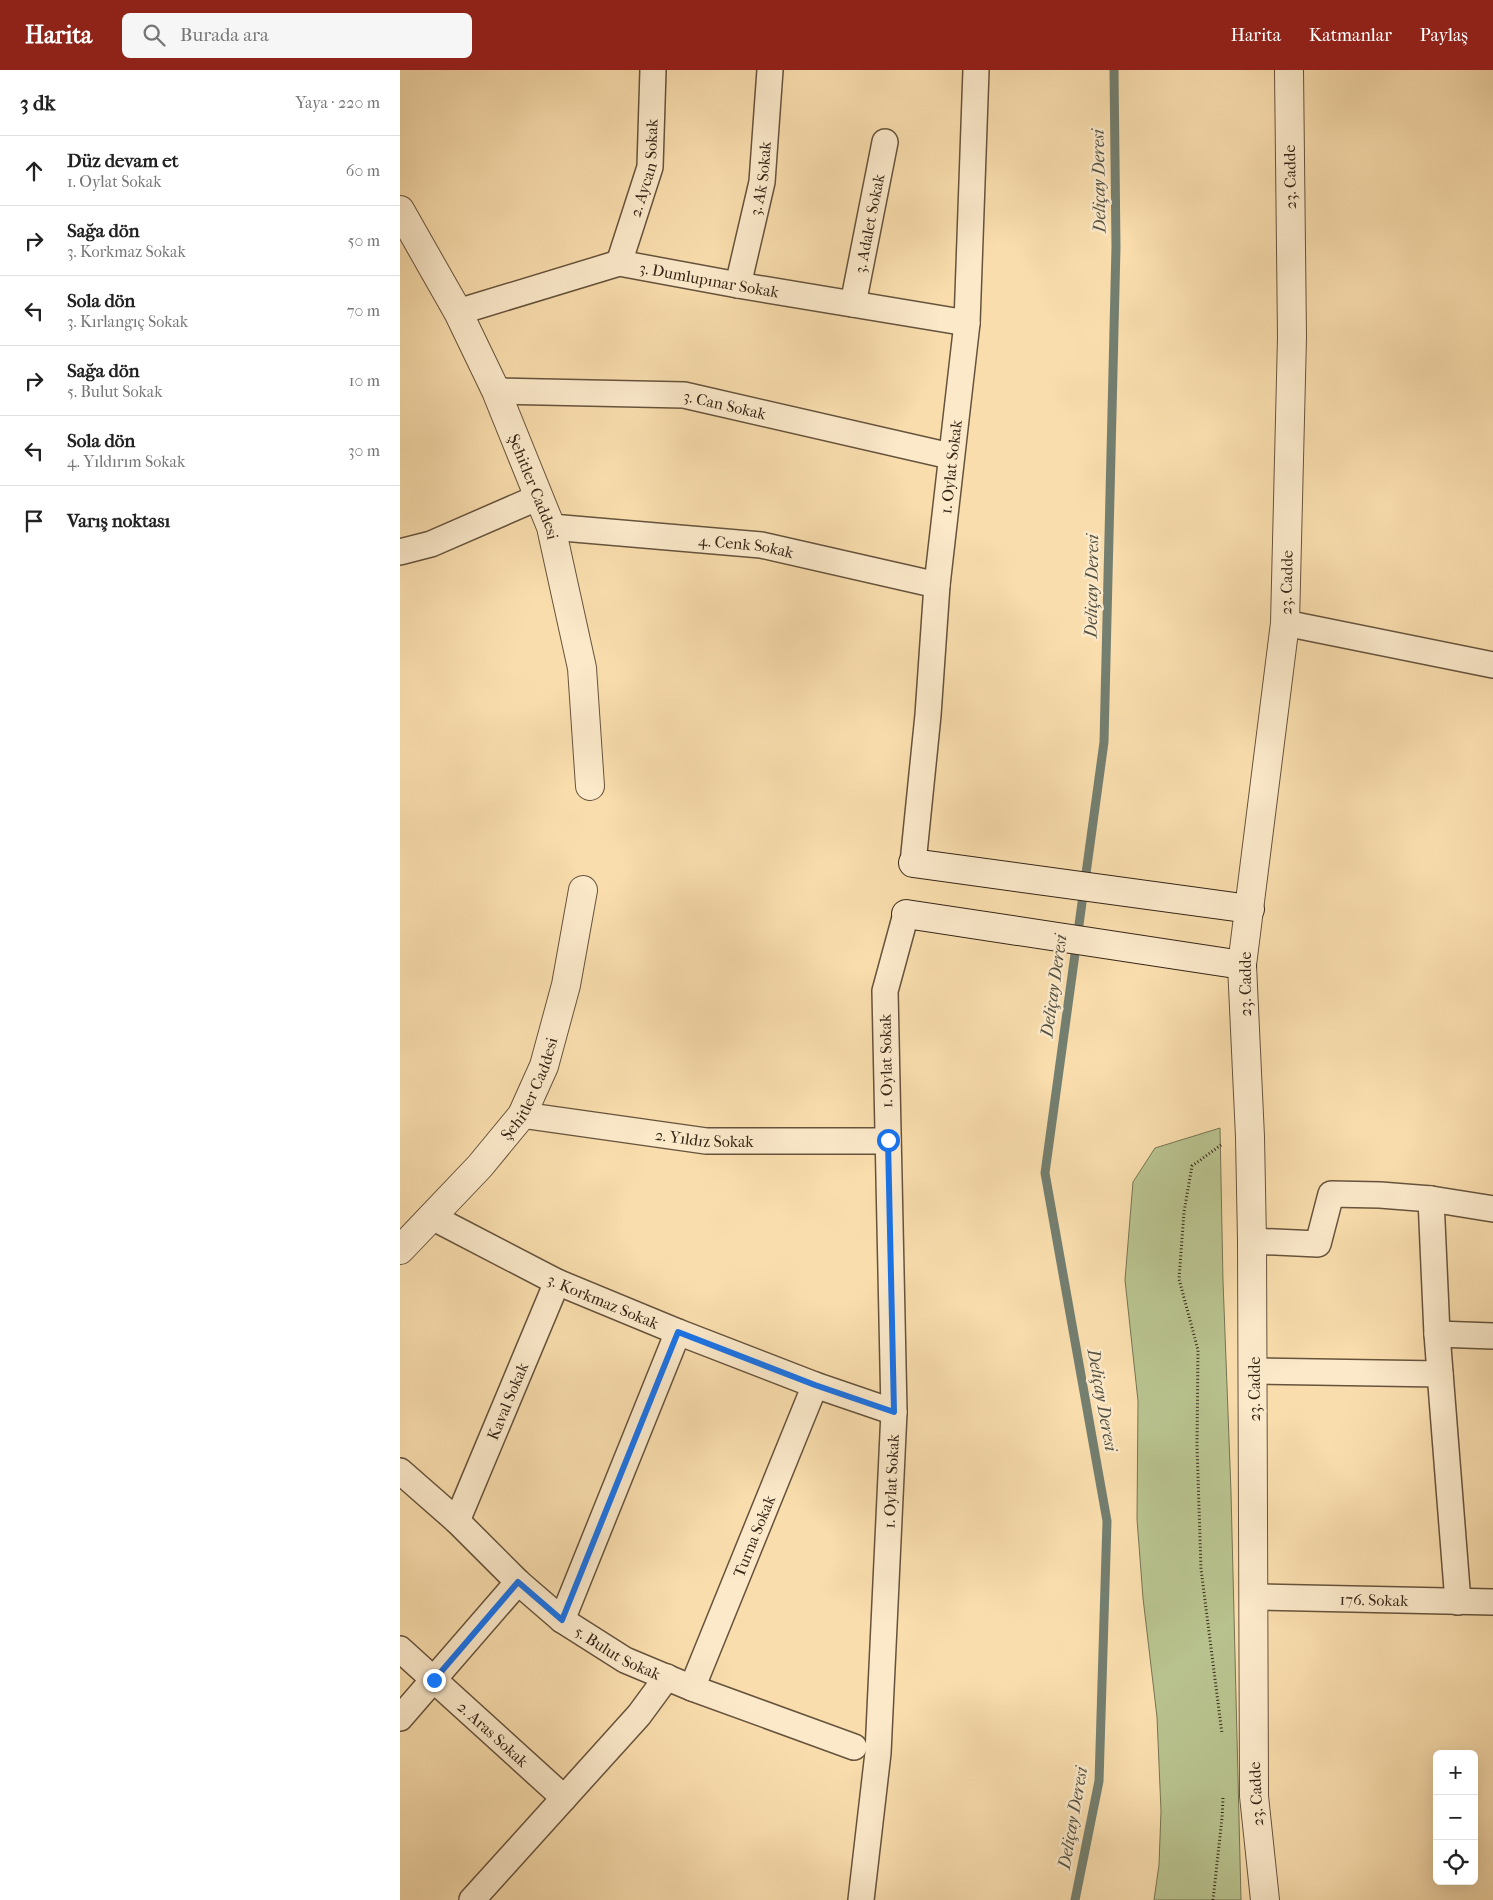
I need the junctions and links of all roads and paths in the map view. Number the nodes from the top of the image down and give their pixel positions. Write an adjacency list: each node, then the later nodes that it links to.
1 (654, 70): 7 (street, 2. Aycan Sokak)
2 (770, 70): 8 (street, 3. Ak Sokak)
3 (976, 70): 11 (street, 1. Oylat Sokak)
4 (1289, 70): 18 (street, 23. Cadde)
5 (885, 142): 9 (street, 3. Adalet Sokak)
6 (400, 210): 10 (street, Şehitler Caddesi)
7 (618, 263): 8 (street, 3. Dumlupınar Sokak); 10 (street, 3. Dumlupınar Sokak)
8 (738, 285): 9 (street, 3. Dumlupınar Sokak)
9 (853, 304): 11 (street, 3. Dumlupınar Sokak)
10 (458, 312): 12 (street, Şehitler Caddesi)
11 (966, 323): 13 (street, 1. Oylat Sokak)
12 (496, 391): 13 (street, 3. Can Sokak); 14 (street, Şehitler Caddesi)
13 (950, 456): 17 (street, 1. Oylat Sokak)
14 (539, 497): 15 (street, Şehitler Caddesi); 16 (street)
15 (551, 527): 17 (street, 4. Cenk Sokak); 20 (street, Şehitler Caddesi)
16 (400, 552)
17 (937, 585): 21 (street, 1. Oylat Sokak)
18 (1285, 623): 19 (street); 23 (street, 23. Cadde)
19 (1493, 665)
20 (590, 786)
21 (913, 863): 23 (street)
22 (583, 890): 26 (street, Şehitler Caddesi)
23 (1250, 910): 25 (street, 23. Cadde)
24 (906, 914): 25 (street); 28 (street, 1. Oylat Sokak)
25 (1242, 965): 27 (street, 23. Cadde)
26 (522, 1115): 28 (street, 2. Yıldız Sokak); 31 (street, Şehitler Caddesi)
27 (1250, 1137): 32 (street, 23. Cadde); 54 (path)
28 (888, 1140): 41 (street, 1. Oylat Sokak)
29 (1431, 1199): 30 (street); 32 (street); 36 (street)
30 (1493, 1209)
31 (432, 1217): 33 (street, Şehitler Caddesi); 34 (street, 3. Korkmaz Sokak)
32 (1252, 1241): 38 (street, 23. Cadde)
33 (400, 1250)
34 (557, 1282): 35 (street, 3. Korkmaz Sokak); 43 (street, Kaval Sokak)
35 (678, 1332): 40 (street, 3. Korkmaz Sokak); 48 (street)
36 (1437, 1334): 37 (street); 39 (street)
37 (1493, 1336)
38 (1254, 1371): 39 (street); 45 (street, 23. Cadde)
39 (1440, 1374): 46 (street)
40 (815, 1385): 41 (street, 3. Korkmaz Sokak); 52 (street, Turna Sokak)
41 (894, 1412): 59 (street, 1. Oylat Sokak)
42 (400, 1471): 43 (street, 5. Bulut Sokak)
43 (457, 1521): 44 (street, 5. Bulut Sokak)
44 (518, 1582): 48 (street, 5. Bulut Sokak); 51 (street)
45 (1255, 1597): 46 (street, 176. Sokak); 61 (street, 23. Cadde)
46 (1458, 1602): 47 (street, 176. Sokak)
47 (1493, 1602)
48 (562, 1620): 50 (street, 5. Bulut Sokak)
49 (400, 1649): 51 (street, 2. Aras Sokak)
50 (666, 1677): 52 (street, 5. Bulut Sokak); 57 (street)
51 (434, 1680): 53 (street); 57 (street, 2. Aras Sokak)
52 (692, 1688): 55 (street, 5. Bulut Sokak)
53 (400, 1718)
54 (1223, 1738)
55 (854, 1747)
56 (1223, 1791): 60 (path)
57 (564, 1798): 58 (street)
58 (472, 1900)
59 (861, 1900)
60 (1213, 1900)
61 (1265, 1900)

